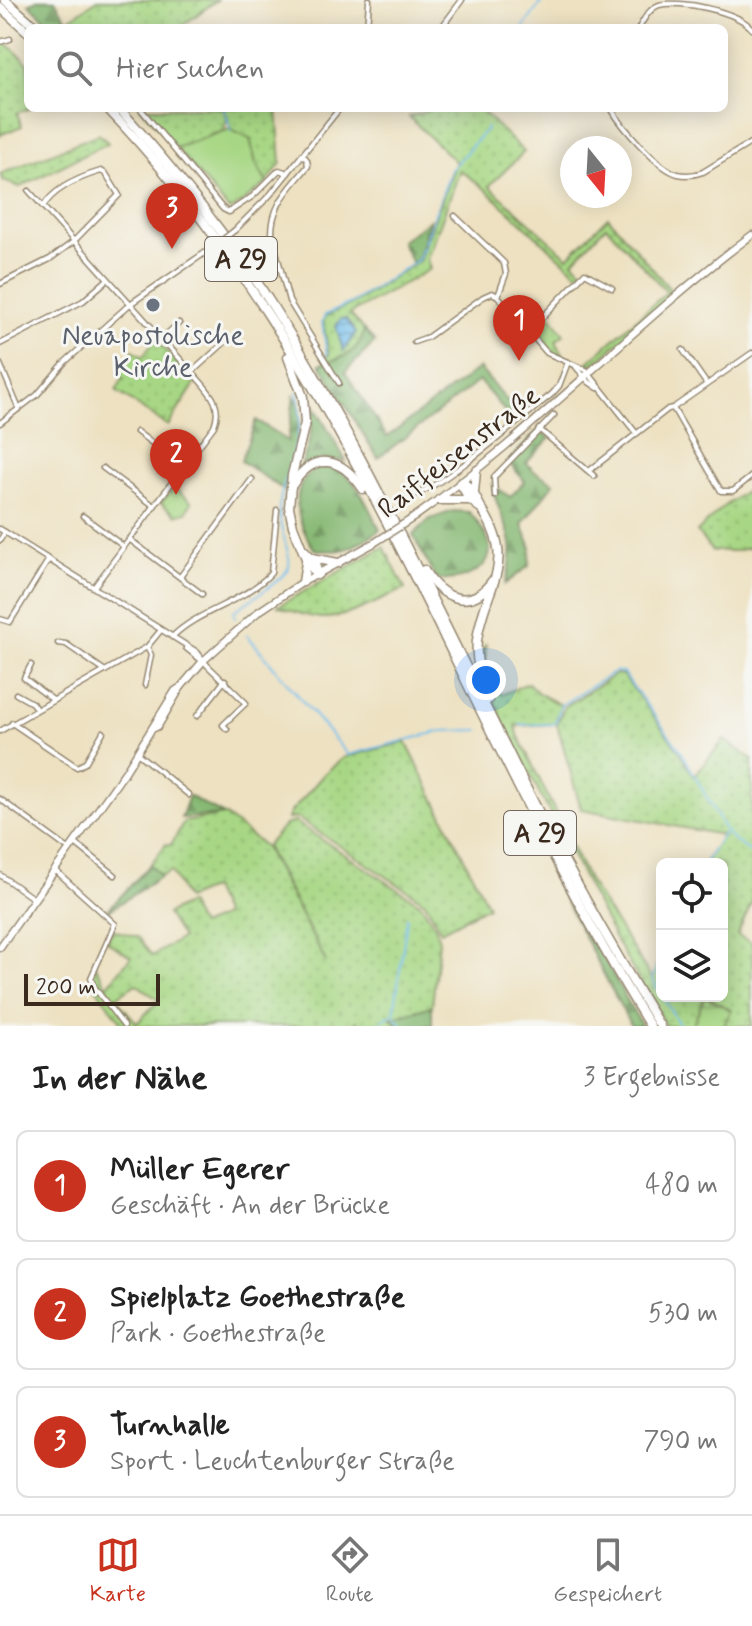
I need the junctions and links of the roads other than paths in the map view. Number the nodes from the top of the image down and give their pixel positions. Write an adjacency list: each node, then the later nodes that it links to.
1 (5, 0): 6 (highway)
2 (369, 0): 7 (street)
3 (462, 0): 8 (street)
4 (660, 2): 9 (street); 11 (street)
5 (0, 7): 10 (highway)
6 (32, 24)
7 (367, 24)
8 (444, 24)
9 (641, 24)
10 (24, 28)
11 (752, 29)
12 (10, 39): 13 (street)
13 (0, 42)
14 (111, 112): 30 (highway, A 29)
15 (123, 112): 68 (highway, A 29)
16 (143, 112): 21 (street)
17 (337, 112): 20 (street)
18 (613, 112): 19 (street)
19 (752, 142)
20 (303, 155): 21 (street); 45 (street)
21 (288, 173): 32 (street, bridge)
22 (29, 191): 23 (street)
23 (43, 207): 26 (street); 26 (street)
24 (455, 216): 31 (street)
25 (752, 235): 44 (main road, Raiffeisenstraße)
26 (73, 242): 27 (street); 28 (street)
27 (107, 279): 32 (street); 38 (street)
28 (0, 284)
29 (612, 288): 34 (street)
30 (254, 294): 60 (highway); 68 (highway, A 29)
31 (498, 296): 34 (street); 37 (street)
32 (130, 304): 35 (street); 48 (street)
33 (179, 323): 35 (street)
34 (530, 330): 41 (street)
35 (161, 339): 43 (street)
36 (225, 342): 43 (street)
37 (414, 342)
38 (0, 344)
39 (683, 350): 46 (street)
40 (752, 353): 46 (street)
41 (568, 362): 44 (street); 61 (street)
42 (0, 364): 48 (street)
43 (192, 372): 54 (street)
44 (587, 375): 53 (street); 56 (main road, Raiffeisenstraße)
45 (339, 383)
46 (706, 383): 47 (street)
47 (673, 408): 53 (street); 57 (street)
48 (19, 409): 50 (street)
49 (554, 415): 51 (street)
50 (0, 423)
51 (539, 429): 53 (street); 63 (street)
52 (137, 432): 54 (street)
53 (636, 433)
54 (183, 466): 65 (street)
55 (103, 468): 65 (street)
56 (476, 471): 59 (main road, Raiffeisenstraße); 62 (highway)
57 (752, 476)
58 (252, 479): 78 (street)
59 (461, 483): 62 (highway); 64 (main road, Raiffeisenstraße)
60 (290, 488): 68 (highway, A 29); 74 (highway)
61 (411, 495)
62 (472, 496): 64 (highway); 76 (highway)
63 (495, 496)
64 (439, 500): 75 (main road, Raiffeisenstraße, bridge)
65 (153, 505): 70 (street)
66 (277, 510): 84 (street)
67 (83, 516): 72 (street)
68 (391, 525): 76 (highway, A 29); 100 (highway, A 29); 114 (highway, A 29)
69 (2, 531): 71 (street); 73 (street)
70 (129, 539): 72 (street); 78 (street)
71 (0, 540)
72 (123, 546): 80 (street)
73 (49, 559): 80 (street); 82 (street)
74 (309, 560): 75 (highway); 77 (highway); 79 (highway)
75 (338, 563): 77 (main road, Raiffeisenstraße)
76 (496, 573): 100 (highway)
77 (318, 574): 79 (main road, Raiffeisenstraße)
78 (180, 577): 81 (street)
79 (303, 582): 87 (main road, Raiffeisenstraße)
80 (94, 587): 83 (street)
81 (202, 594)
82 (0, 619)
83 (161, 630): 84 (street); 86 (street)
84 (172, 637): 87 (street)
85 (58, 643): 89 (street)
86 (147, 647): 89 (street); 91 (street)
87 (203, 661): 90 (street); 101 (main road, Raiffeisenstraße)
88 (31, 665): 93 (street)
89 (105, 671): 93 (street)
90 (225, 680): 95 (street); 97 (street)
91 (145, 685)
92 (16, 694): 94 (street)
93 (53, 700): 94 (street)
94 (36, 709): 96 (street)
95 (197, 716)
96 (12, 723): 98 (street); 99 (street)
97 (227, 729)
98 (0, 731)
99 (103, 732)
100 (508, 752): 115 (highway, A 29)
101 (137, 753): 102 (street); 104 (main road, Raiffeisenstraße)
102 (189, 795)
103 (0, 799): 105 (street)
104 (75, 843): 105 (main road, Raiffeisenstraße); 108 (street)
105 (70, 850): 106 (main road, Raiffeisenstraße)
106 (55, 870): 109 (main road, Raiffeisenstraße); 111 (street)
107 (0, 875): 109 (street)
108 (115, 875)
109 (35, 899): 110 (main road, Raiffeisenstraße)
110 (0, 947)
111 (120, 1020): 112 (street); 113 (street)
112 (113, 1026)
113 (124, 1026)
114 (650, 1026)
115 (660, 1026)

